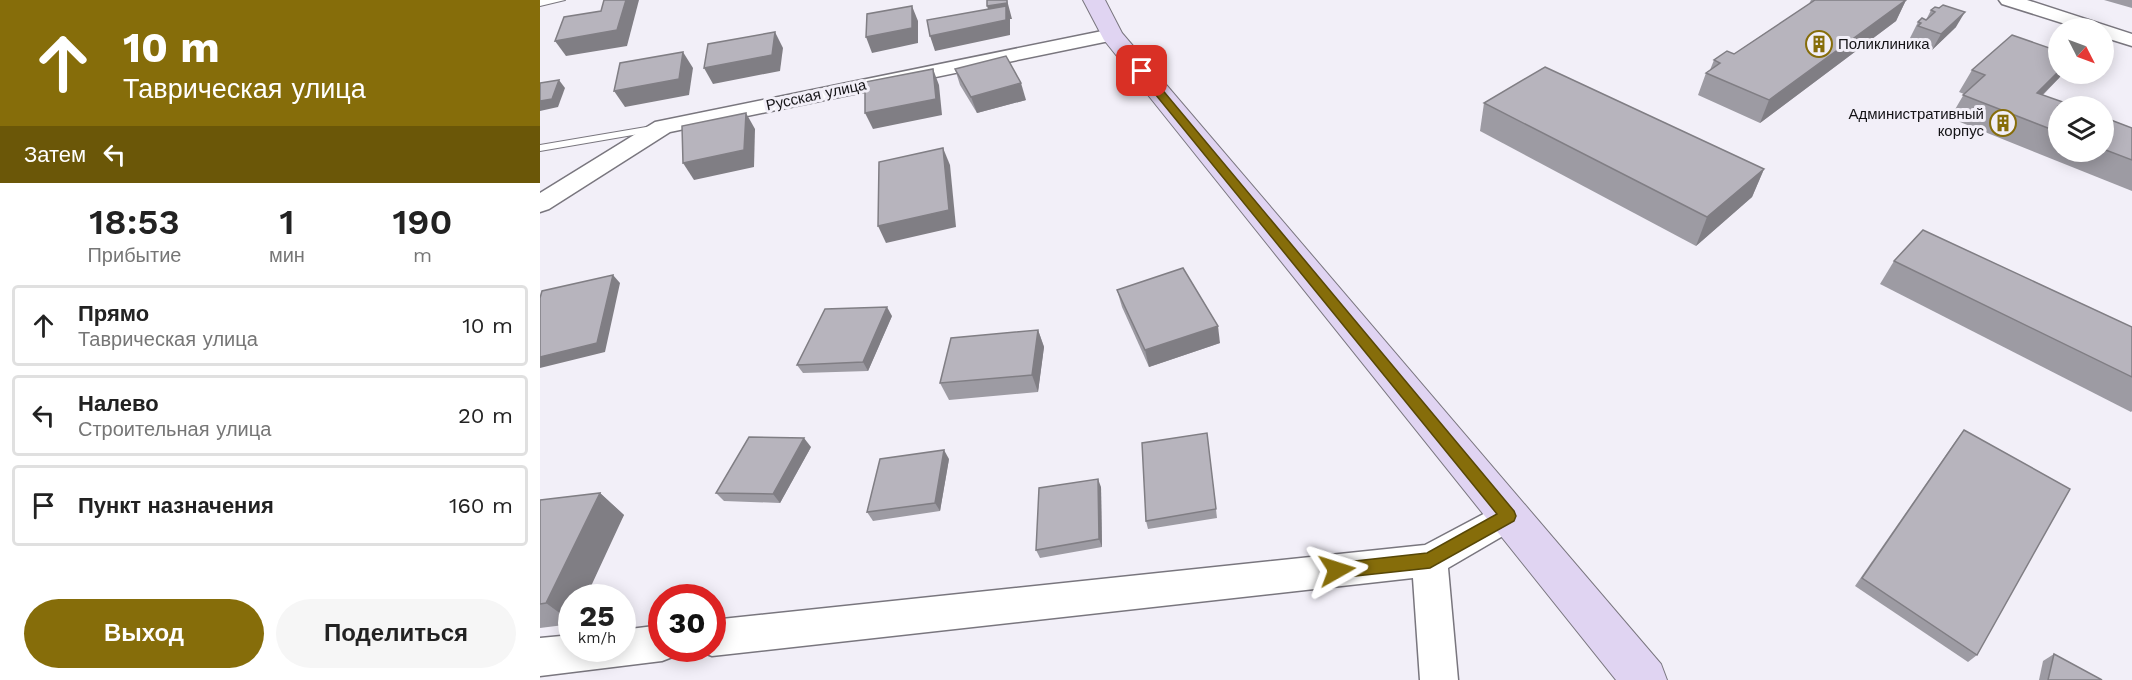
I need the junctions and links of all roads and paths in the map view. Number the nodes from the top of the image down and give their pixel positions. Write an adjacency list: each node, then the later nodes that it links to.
1 (561, 0): 4 (lane)
2 (1094, 0): 6 (main road)
3 (2008, 0): 5 (street)
4 (540, 3)
5 (2065, 18)
6 (1112, 34): 9 (street, Русская улица); 12 (main road)
7 (2114, 34): 8 (street)
8 (2132, 40)
9 (663, 127): 10 (lane); 11 (street, Русская улица)
10 (540, 148)
11 (540, 204)
12 (1508, 516): 13 (street); 18 (main road)
13 (1430, 560): 14 (street); 17 (street)
14 (726, 636)
15 (558, 655): 16 (street)
16 (540, 657)
17 (1439, 680)
18 (1646, 680)

